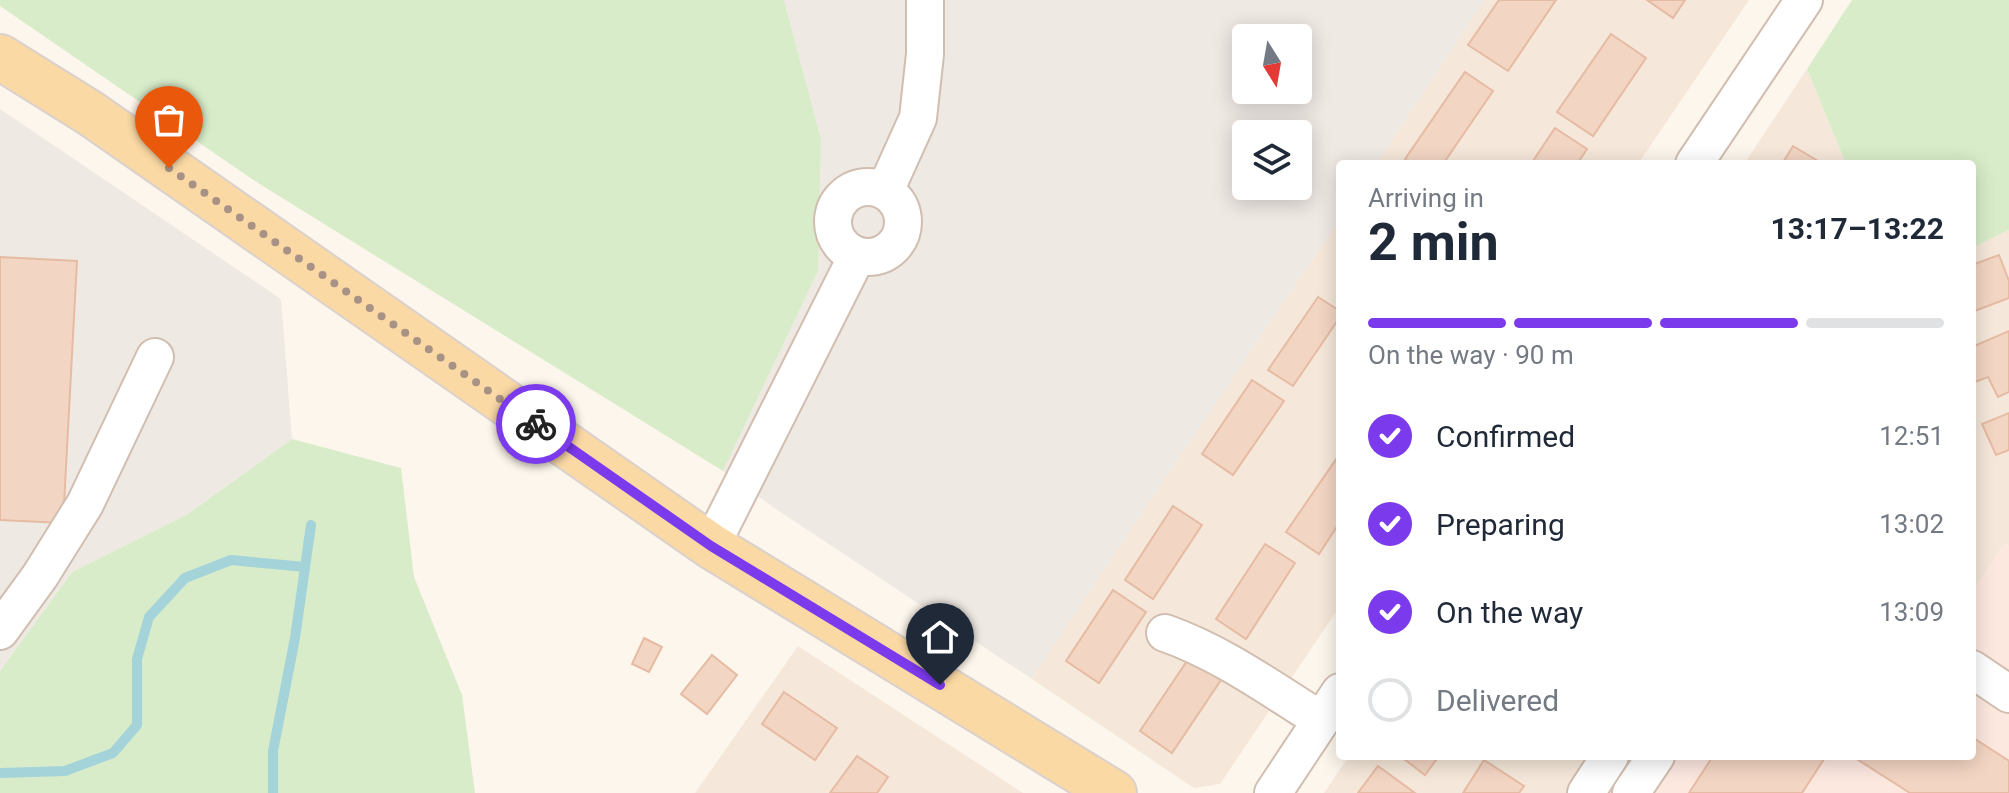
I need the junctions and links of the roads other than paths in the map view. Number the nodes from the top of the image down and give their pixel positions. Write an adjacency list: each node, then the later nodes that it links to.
1 (925, 0): 5 (street)
2 (1804, 0): 4 (street)
3 (0, 57): 8 (main road)
4 (1697, 160)
5 (885, 191): 6 (street); 6 (street)
6 (857, 256): 8 (street)
7 (155, 357): 9 (street)
8 (711, 546): 16 (main road)
9 (0, 631)
10 (1165, 633): 13 (street)
11 (1976, 672): 12 (street)
12 (2009, 694)
13 (1331, 706): 17 (street)
14 (1607, 760): 18 (street)
15 (1653, 760): 19 (street)
16 (1114, 793)
17 (1273, 793)
18 (1586, 793)
19 (1631, 793)

